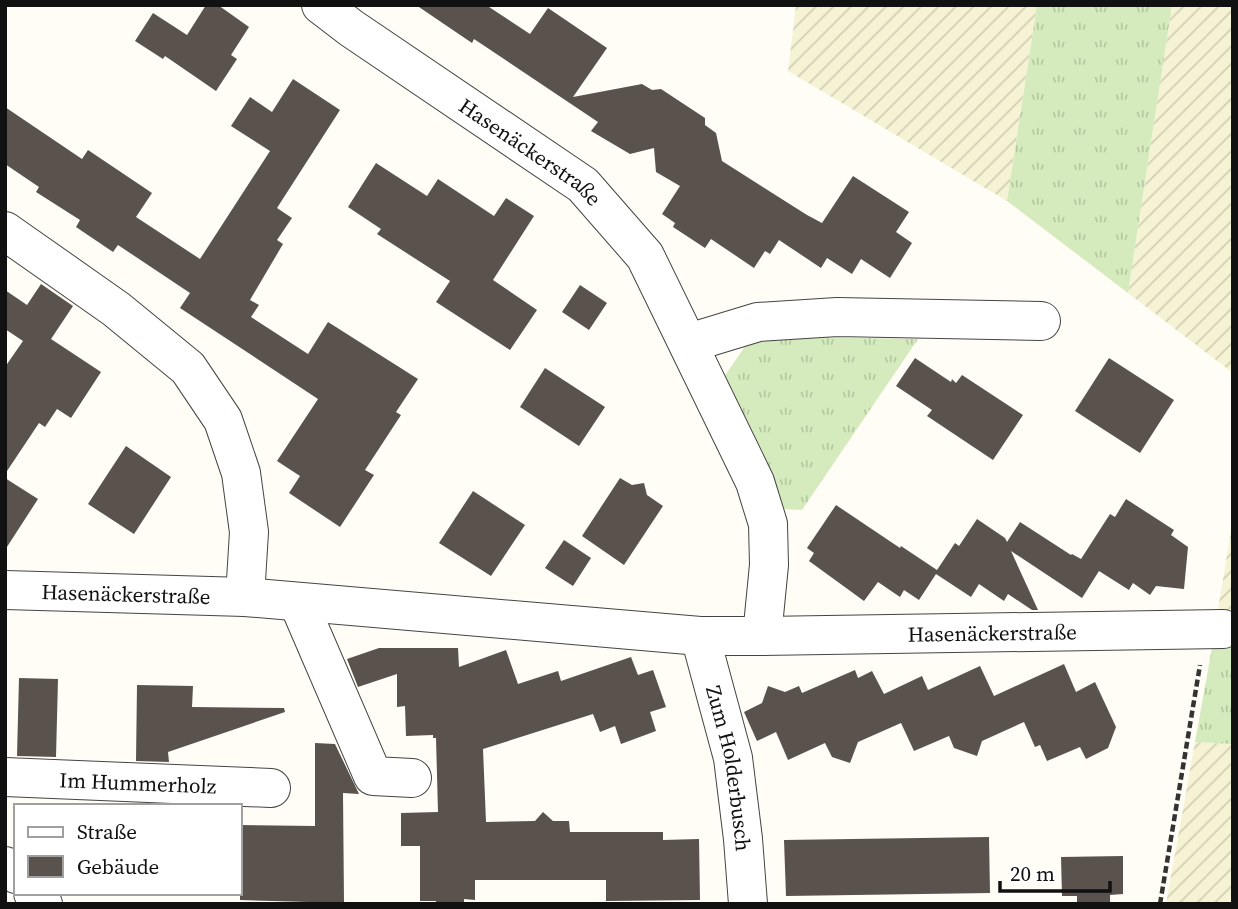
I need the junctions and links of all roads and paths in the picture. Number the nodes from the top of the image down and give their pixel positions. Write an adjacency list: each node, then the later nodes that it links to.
1 (321, 5): 4 (street, Hasenäckerstraße)
2 (5, 231): 6 (street)
3 (1041, 321): 4 (street)
4 (689, 343): 10 (street, Hasenäckerstraße)
5 (5, 590): 6 (street, Hasenäckerstraße)
6 (245, 597): 7 (street, Hasenäckerstraße)
7 (298, 602): 9 (street, Hasenäckerstraße); 12 (street)
8 (1215, 629): 10 (street, Hasenäckerstraße); 15 (path)
9 (700, 636): 10 (street, Hasenäckerstraße); 14 (street, Zum Holderbusch)
10 (762, 636)
11 (5, 777): 13 (street, Im Hummerholz)
12 (412, 778)
13 (271, 788)
14 (748, 904)
15 (1160, 904)

